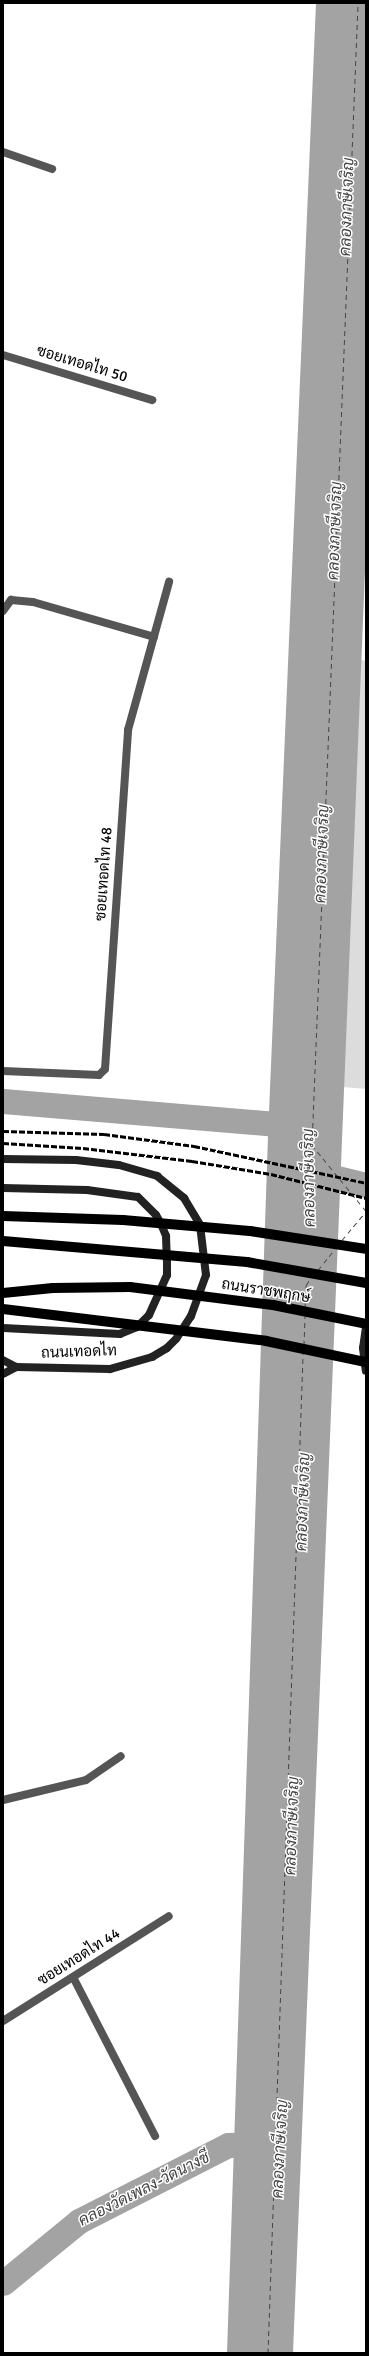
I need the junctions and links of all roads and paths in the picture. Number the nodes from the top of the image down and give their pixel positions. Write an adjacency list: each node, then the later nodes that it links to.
1 (3, 152): 2 (street)
2 (52, 169)
3 (3, 355): 4 (street, ซอยเทอดไท 50)
4 (152, 400)
5 (169, 582): 7 (street, ซอยเทอดไท 48)
6 (3, 611): 7 (street)
7 (154, 637): 8 (street, ซอยเทอดไท 48)
8 (3, 1071)
9 (3, 1159): 22 (main road, ถนนเทอดไท)
10 (3, 1188): 18 (main road)
11 (3, 1216): 13 (main road)
12 (3, 1241): 14 (main road, ถนนราชพฤกษ์)
13 (366, 1248)
14 (366, 1283)
15 (3, 1293): 17 (main road, ถนนราชพฤกษ์)
16 (3, 1309): 21 (main road)
17 (366, 1324)
18 (3, 1328)
19 (366, 1328): 23 (main road)
20 (3, 1360): 22 (main road, ถนนเทอดไท)
21 (366, 1362)
22 (16, 1367): 24 (main road, ถนนเทอดไท)
23 (366, 1371)
24 (3, 1374)
25 (121, 1756): 26 (street)
26 (3, 1800)
27 (169, 1916): 28 (street, ซอยเทอดไท 44)
28 (73, 1977): 29 (street, ซอยเทอดไท 44); 30 (street)
29 (3, 2021)
30 (155, 2136)

